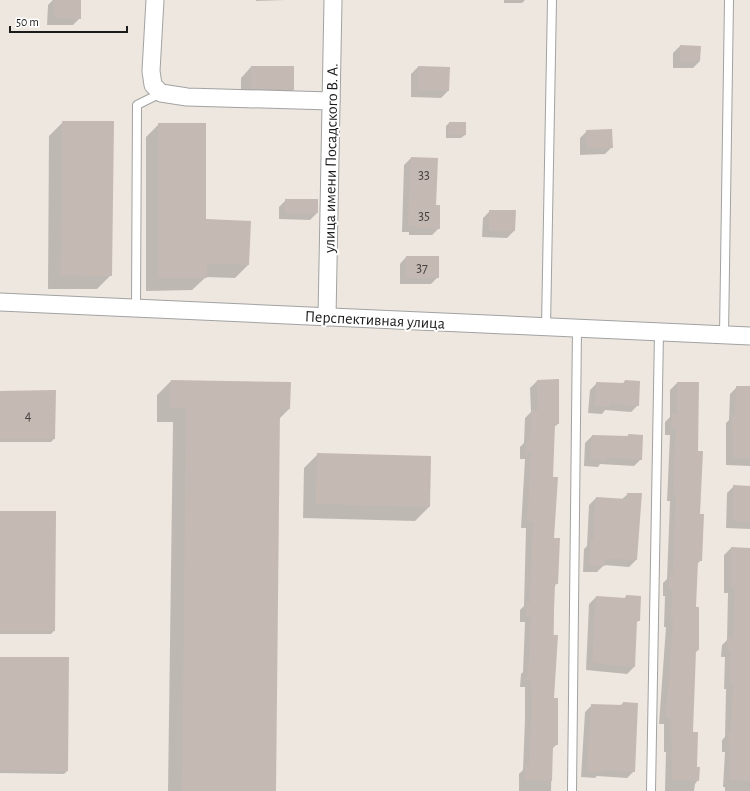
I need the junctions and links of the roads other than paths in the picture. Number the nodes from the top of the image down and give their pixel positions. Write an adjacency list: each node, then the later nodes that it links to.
1 (155, 0): 5 (street)
2 (333, 0): 6 (street, улица имени Посадского В. А.)
3 (552, 0): 10 (lane)
4 (729, 0): 13 (lane)
5 (161, 94): 6 (street); 8 (lane)
6 (331, 101): 9 (street, улица имени Посадского В. А.)
7 (0, 302): 8 (street, Перспективная улица)
8 (136, 308): 9 (street, Перспективная улица)
9 (327, 317): 10 (street, Перспективная улица)
10 (546, 327): 11 (street, Перспективная улица)
11 (577, 328): 12 (street, Перспективная улица); 15 (lane)
12 (659, 332): 13 (street, Перспективная улица); 16 (lane)
13 (724, 335): 14 (street, Перспективная улица)
14 (750, 336)
15 (572, 791)
16 (651, 791)

